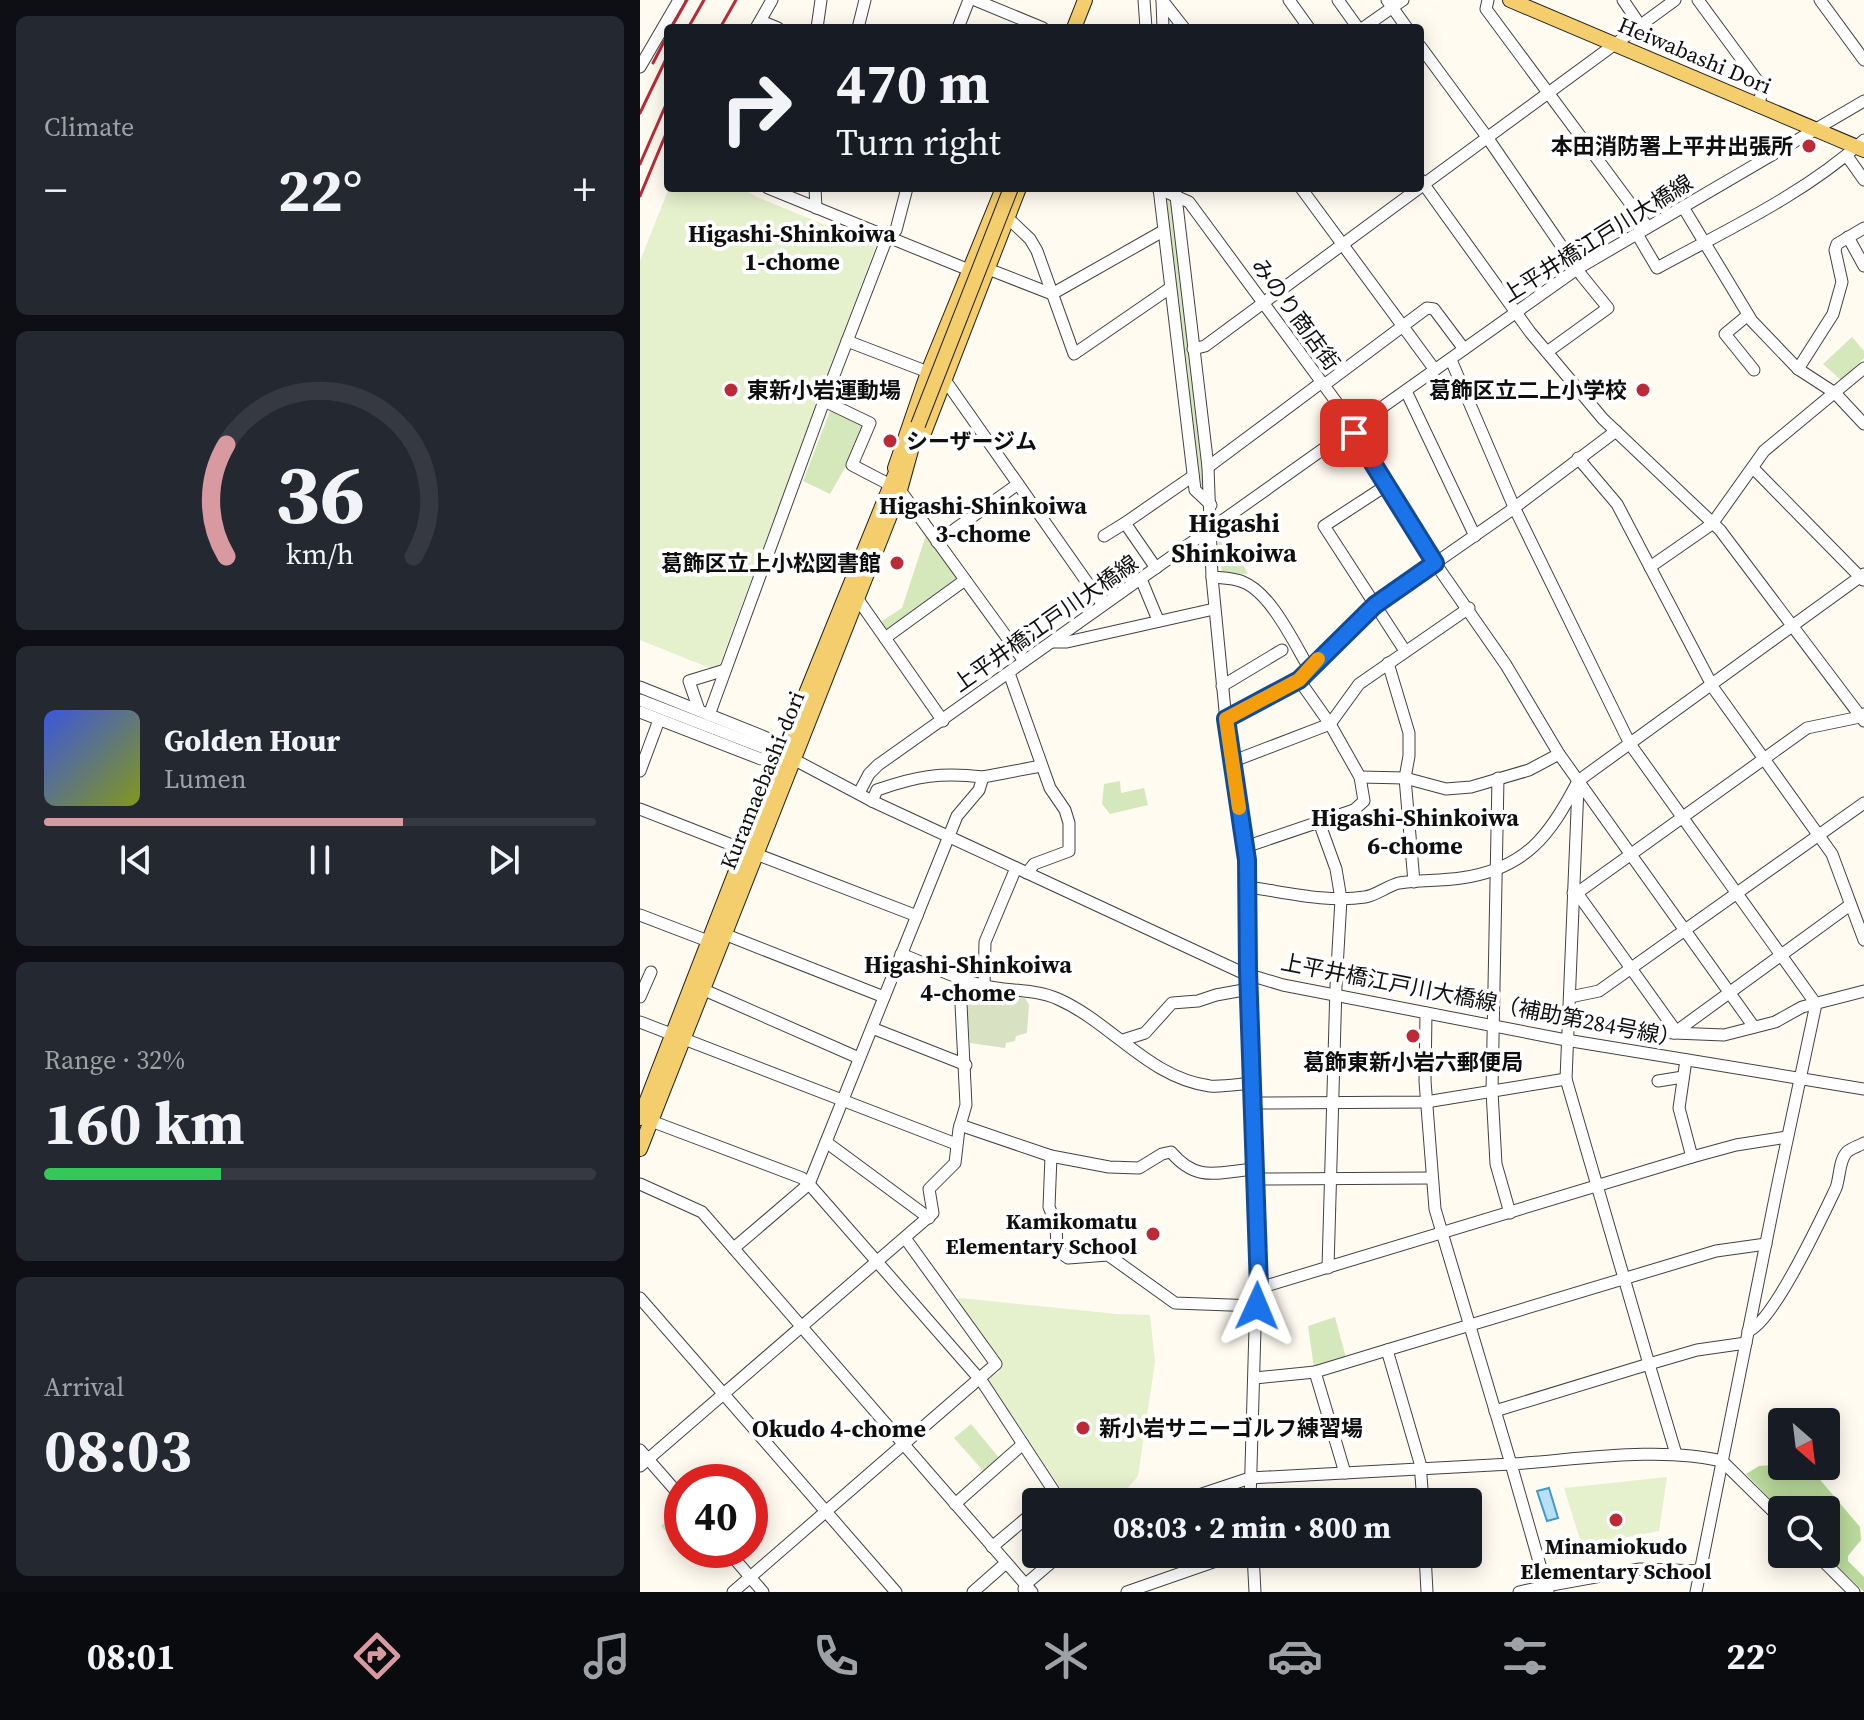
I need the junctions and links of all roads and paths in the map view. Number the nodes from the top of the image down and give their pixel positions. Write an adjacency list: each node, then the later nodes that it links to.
1 (679, 0): 21 (street)
2 (772, 0): 22 (street)
3 (821, 0): 23 (street)
4 (865, 0): 24 (street)
5 (969, 0): 25 (street)
6 (975, 0): 26 (street)
7 (1076, 0): 27 (main road)
8 (1085, 0): 28 (main road)
9 (1092, 0): 29 (main road)
10 (1144, 0): 30 (street)
11 (1162, 0): 31 (street); 32 (street)
12 (1289, 0): 33 (street)
13 (1338, 0): 34 (street)
14 (1488, 0): 43 (street)
15 (1510, 0): 39 (main road, Heiwabashi Dori)
16 (1623, 0): 37 (street)
17 (1675, 0): 37 (street)
18 (1698, 0): 45 (street)
19 (1820, 0): 41 (street)
20 (1394, 2): 35 (street); 36 (street)
21 (665, 24)
22 (758, 24)
23 (818, 24)
24 (859, 24)
25 (960, 24)
26 (1033, 24)
27 (1067, 24)
28 (1076, 24)
29 (1083, 24)
30 (1146, 24)
31 (1163, 24)
32 (1181, 24)
33 (1306, 24)
34 (1357, 24)
35 (1365, 24)
36 (1405, 24)
37 (1640, 25): 39 (street)
38 (664, 26): 42 (street)
39 (1612, 44): 43 (street); 45 (main road, Heiwabashi Dori)
40 (1424, 51): 47 (street)
41 (1864, 60)
42 (640, 67)
43 (1548, 93): 47 (street); 66 (street)
44 (1864, 101): 46 (street, 上平井橋江戸川大橋線)
45 (1759, 107): 46 (main road, Heiwabashi Dori)
46 (1814, 129): 48 (main road, Heiwabashi Dori); 62 (street, 上平井橋江戸川大橋線)
47 (1487, 137): 50 (street); 73 (street)
48 (1858, 148): 49 (street); 70 (street)
49 (1864, 180)
50 (1424, 183)
51 (1424, 189): 81 (street)
52 (778, 192): 63 (street)
53 (815, 192): 63 (street)
54 (906, 192): 69 (street)
55 (1001, 192): 74 (main road)
56 (1009, 192): 108 (main road, Kuramaebashi-dori, bridge)
57 (1018, 192): 64 (main road)
58 (1159, 192): 67 (street)
59 (1175, 192): 80 (street, みのり商店街); 85 (street)
60 (1304, 192): 71 (street)
61 (1412, 192): 71 (street)
62 (1683, 207): 66 (street, 上平井橋江戸川大橋線); 70 (street)
63 (816, 208): 69 (street)
64 (1008, 218): 75 (main road); 78 (street)
65 (1864, 228): 68 (street)
66 (1642, 230): 70 (street); 73 (street, 上平井橋江戸川大橋線)
67 (1163, 231): 76 (street); 78 (street)
68 (1848, 237): 72 (street); 90 (street)
69 (889, 238): 74 (street); 84 (street)
70 (1703, 243): 82 (street)
71 (1343, 245): 80 (street); 83 (street)
72 (1864, 266)
73 (1577, 269): 81 (street, 上平井橋江戸川大橋線); 87 (street)
74 (969, 270): 75 (street); 77 (main road)
75 (987, 273): 78 (street); 79 (main road)
76 (1170, 288): 78 (street); 105 (street)
77 (961, 290): 79 (main road); 93 (main road)
78 (1052, 294)
79 (976, 300): 94 (main road)
80 (1263, 303): 85 (street); 95 (street, みのり商店街)
81 (1516, 311): 86 (street, 上平井橋江戸川大橋線); 87 (street)
82 (1748, 315): 90 (street); 92 (street)
83 (1403, 326): 86 (street); 91 (street); 95 (street)
84 (847, 341): 93 (street); 98 (street)
85 (1193, 349): 103 (street)
86 (1464, 349): 88 (street, 上平井橋江戸川大橋線)
87 (1547, 352): 101 (street)
88 (1451, 360): 91 (street, 上平井橋江戸川大橋線); 110 (street)
89 (1864, 368): 97 (street)
90 (1798, 369): 97 (street)
91 (1435, 370): 96 (street, 上平井橋江戸川大橋線)
92 (1754, 370)
93 (928, 372): 108 (main road)
94 (945, 380): 106 (street); 108 (main road)
95 (1323, 384): 100 (street, みのり商店街); 103 (street)
96 (1406, 391): 100 (street, 上平井橋江戸川大橋線); 115 (street)
97 (1835, 393): 99 (street); 104 (street)
98 (824, 401): 108 (street); 138 (street)
99 (1864, 424)
100 (1353, 428): 107 (street, みのり商店街); 113 (street, 上平井橋江戸川大橋線)
101 (1616, 431): 102 (street); 112 (street)
102 (1578, 458): 110 (street); 118 (street)
103 (1208, 467): 109 (street)
104 (1754, 469): 112 (street); 121 (street)
105 (1193, 476): 109 (street); 111 (street)
106 (1018, 484): 116 (street); 125 (street)
107 (1387, 485): 117 (street, みのり商店街); 126 (street)
108 (895, 487): 116 (street); 124 (main road, Kuramaebashi-dori); 153 (main road, Kuramaebashi-dori)
109 (1211, 505): 113 (street)
110 (1514, 507): 115 (street); 151 (street)
111 (1125, 523): 114 (street); 119 (street)
112 (1712, 524): 118 (street); 130 (street)
113 (1211, 530): 119 (street, 上平井橋江戸川大橋線); 120 (street)
114 (1104, 536)
115 (1475, 536): 117 (street)
116 (937, 542): 123 (street)
117 (1435, 563): 126 (street); 127 (street, みのり商店街)
118 (1650, 567): 141 (street)
119 (1156, 568): 122 (street, 上平井橋江戸川大橋線)
120 (1212, 577): 128 (street); 137 (street)
121 (1863, 577): 130 (street)
122 (1141, 579): 125 (street, 上平井橋江戸川大橋線); 129 (street)
123 (965, 580): 131 (street); 135 (street)
124 (857, 598): 131 (street); 153 (main road, Kuramaebashi-dori)
125 (1103, 605): 132 (street, 上平井橋江戸川大橋線)
126 (1375, 605): 134 (street); 137 (street)
127 (1469, 608): 134 (street); 152 (street, みのり商店街)
128 (1214, 609): 129 (street); 142 (street)
129 (1158, 620): 132 (street)
130 (1793, 626): 141 (street); 146 (street)
131 (885, 638): 149 (street)
132 (1051, 642): 135 (street, 上平井橋江戸川大橋線)
133 (1282, 650): 142 (street)
134 (1405, 651): 136 (street)
135 (1024, 661): 139 (street, 上平井橋江戸川大橋線)
136 (1388, 663): 150 (street); 160 (street)
137 (1309, 668): 140 (street)
138 (725, 670): 145 (street); 145 (street)
139 (1009, 673): 149 (street, 上平井橋江戸川大橋線); 156 (street)
140 (1299, 680): 147 (street); 150 (street)
141 (1712, 684): 151 (street); 154 (street)
142 (1222, 686): 147 (street)
143 (641, 694): 145 (street); 153 (street)
144 (640, 712): 148 (street)
145 (704, 712): 153 (street)
146 (1863, 717): 154 (street)
147 (1226, 719): 155 (street)
148 (659, 720): 153 (street); 157 (street)
149 (943, 721): 163 (street, 上平井橋江戸川大橋線)
150 (1330, 724): 155 (street); 159 (street)
151 (1630, 744): 162 (street); 167 (street)
152 (1559, 754): 161 (street); 162 (street, みのり商店街)
153 (787, 757): 163 (street); 172 (main road, Kuramaebashi-dori)
154 (1764, 758): 167 (street); 169 (street)
155 (1231, 762): 171 (street)
156 (1041, 766): 158 (street); 174 (street)
157 (640, 771)
158 (983, 777): 164 (street); 170 (street)
159 (1360, 777): 160 (street); 168 (street)
160 (1405, 778): 161 (street); 176 (street)
161 (1498, 778): 175 (street)
162 (1578, 781): 173 (street, みのり商店街); 175 (street); 178 (street)
163 (859, 793): 164 (street, 上平井橋江戸川大橋線（補助第284号線）)
164 (872, 801): 170 (street, 上平井橋江戸川大橋線（補助第284号線）)
165 (1864, 803): 169 (street)
166 (640, 809): 172 (street)
167 (1682, 816): 173 (street); 179 (street)
168 (1319, 822): 171 (street); 180 (street)
169 (1818, 833): 179 (street); 181 (street)
170 (949, 836): 174 (street, 上平井橋江戸川大橋線（補助第284号線）); 183 (street)
171 (1245, 847): 177 (street)
172 (750, 852): 183 (street); 185 (main road, Kuramaebashi-dori); 187 (main road, Kuramaebashi-dori)
173 (1629, 855): 178 (street); 184 (street, みのり商店街)
174 (1022, 870): 192 (street, 上平井橋江戸川大橋線（補助第284号線）); 194 (street)
175 (1496, 871): 176 (street); 207 (street)
176 (1414, 882): 180 (street)
177 (1248, 887): 180 (street); 192 (street)
178 (1575, 893): 190 (street); 202 (street)
179 (1737, 893): 184 (street); 189 (street)
180 (1341, 899): 199 (street)
181 (1856, 911): 186 (street); 189 (street)
182 (640, 915): 187 (street)
183 (917, 916): 188 (street)
184 (1683, 930): 190 (street); 198 (street, みのり商店街)
185 (724, 934): 195 (main road, Kuramaebashi-dori); 201 (street)
186 (1864, 940)
187 (708, 941): 211 (main road, Kuramaebashi-dori)
188 (901, 954): 193 (street); 201 (street)
189 (1782, 955): 198 (street); 203 (street)
190 (1632, 968): 202 (street); 210 (street)
191 (651, 972): 200 (street)
192 (1249, 975): 196 (street); 199 (street, 上平井橋江戸川大橋線（補助第284号線）)
193 (967, 981): 194 (street); 216 (street)
194 (984, 986): 212 (street)
195 (702, 989): 211 (main road, Kuramaebashi-dori); 214 (street)
196 (1249, 989): 212 (street); 221 (street)
197 (1864, 991): 203 (street)
198 (1728, 993): 208 (street, みのり商店街); 210 (street)
199 (1336, 996): 204 (street, 上平井橋江戸川大橋線（補助第284号線）); 225 (street)
200 (640, 997)
201 (884, 997): 209 (street)
202 (1570, 997): 206 (street)
203 (1816, 1004): 208 (street); 219 (street)
204 (1426, 1013): 207 (street, 上平井橋江戸川大橋線（補助第284号線）); 226 (street)
205 (640, 1022): 211 (street)
206 (1568, 1023): 210 (street); 213 (street)
207 (1493, 1026): 213 (street, 上平井橋江戸川大橋線（補助第284号線）); 223 (street)
208 (1754, 1027): 210 (street)
209 (872, 1028): 214 (street); 216 (street)
210 (1674, 1033)
211 (677, 1036): 224 (street); 228 (main road, Kuramaebashi-dori)
212 (1123, 1040): 221 (street)
213 (1566, 1040): 215 (street, 上平井橋江戸川大橋線（補助第284号線）); 218 (street)
214 (859, 1058): 224 (street)
215 (1686, 1060): 217 (street); 219 (street, 上平井橋江戸川大橋線（補助第284号線）)
216 (966, 1065): 229 (street)
217 (1683, 1077): 220 (street); 236 (street)
218 (1566, 1079): 223 (street); 242 (street)
219 (1799, 1079): 222 (street, 上平井橋江戸川大橋線（補助第284号線）); 230 (street)
220 (1658, 1081)
221 (1253, 1083): 227 (street)
222 (1864, 1089)
223 (1492, 1091): 226 (street); 243 (street)
224 (843, 1100): 231 (street); 233 (street)
225 (1332, 1102): 226 (street); 227 (street); 239 (street)
226 (1426, 1102): 238 (street)
227 (1254, 1103): 237 (street)
228 (643, 1118): 234 (main road, Kuramaebashi-dori); 241 (street)
229 (960, 1125): 233 (street); 235 (street)
230 (1787, 1137): 236 (street); 247 (street)
231 (826, 1142): 241 (street); 244 (street)
232 (1864, 1143): 257 (street)
233 (956, 1144): 244 (street)
234 (640, 1149)
235 (1051, 1156): 237 (street); 254 (street)
236 (1692, 1157): 242 (street)
237 (1255, 1174): 239 (street); 252 (street)
238 (1432, 1178): 239 (street); 245 (street)
239 (1331, 1179): 250 (street)
240 (640, 1184): 248 (street)
241 (809, 1184): 248 (street); 249 (street)
242 (1597, 1187): 243 (street); 251 (street)
243 (1510, 1213): 245 (street)
244 (929, 1218): 246 (street)
245 (1442, 1233): 250 (street); 255 (street)
246 (905, 1238): 249 (street); 262 (street)
247 (1766, 1244): 251 (street); 257 (street)
248 (734, 1248): 256 (street)
249 (878, 1262): 256 (street); 262 (street)
250 (1328, 1268): 252 (street)
251 (1624, 1279): 255 (street); 259 (street)
252 (1259, 1288): 254 (street)
253 (640, 1298): 263 (street)
254 (1257, 1306): 261 (street)
255 (1469, 1325): 258 (street); 264 (street)
256 (803, 1326): 263 (street); 265 (street)
257 (1747, 1337): 259 (street); 269 (street)
258 (1387, 1350): 260 (street); 271 (street)
259 (1649, 1364): 264 (street); 267 (street)
260 (1315, 1372): 261 (street); 272 (street)
261 (1255, 1378): 273 (street)
262 (978, 1379): 265 (street); 266 (street)
263 (723, 1394): 268 (street); 281 (street)
264 (1495, 1411): 270 (street)
265 (904, 1444): 279 (street); 281 (street)
266 (1023, 1444): 275 (street); 279 (street)
267 (1676, 1454): 269 (street); 270 (street)
268 (643, 1458): 274 (street)
269 (1722, 1461): 280 (street); 291 (street)
270 (1511, 1464): 271 (street); 294 (street)
271 (1421, 1469): 272 (street); 278 (street)
272 (1345, 1473): 273 (street)
273 (1250, 1478): 276 (street); 277 (street)
274 (664, 1480)
275 (1052, 1488)
276 (1220, 1488)
277 (1250, 1488)
278 (1422, 1488)
279 (955, 1504): 283 (street)
280 (1768, 1506)
281 (826, 1512): 292 (street); 297 (street)
282 (1022, 1522): 283 (street)
283 (992, 1547): 284 (street)
284 (1006, 1563): 293 (street); 298 (street)
285 (742, 1568): 292 (street)
286 (1047, 1568): 293 (street)
287 (1196, 1568): 299 (street)
288 (1254, 1568): 300 (street)
289 (1426, 1568): 301 (street)
290 (1830, 1568): 304 (street)
291 (1701, 1571): 294 (street); 303 (street)
292 (750, 1577): 295 (street); 296 (street)
293 (1027, 1589)
294 (1547, 1589): 302 (street)
295 (733, 1592)
296 (763, 1592)
297 (896, 1592)
298 (973, 1592)
299 (1127, 1592)
300 (1255, 1592)
301 (1427, 1592)
302 (1519, 1592)
303 (1696, 1592)
304 (1854, 1592)

